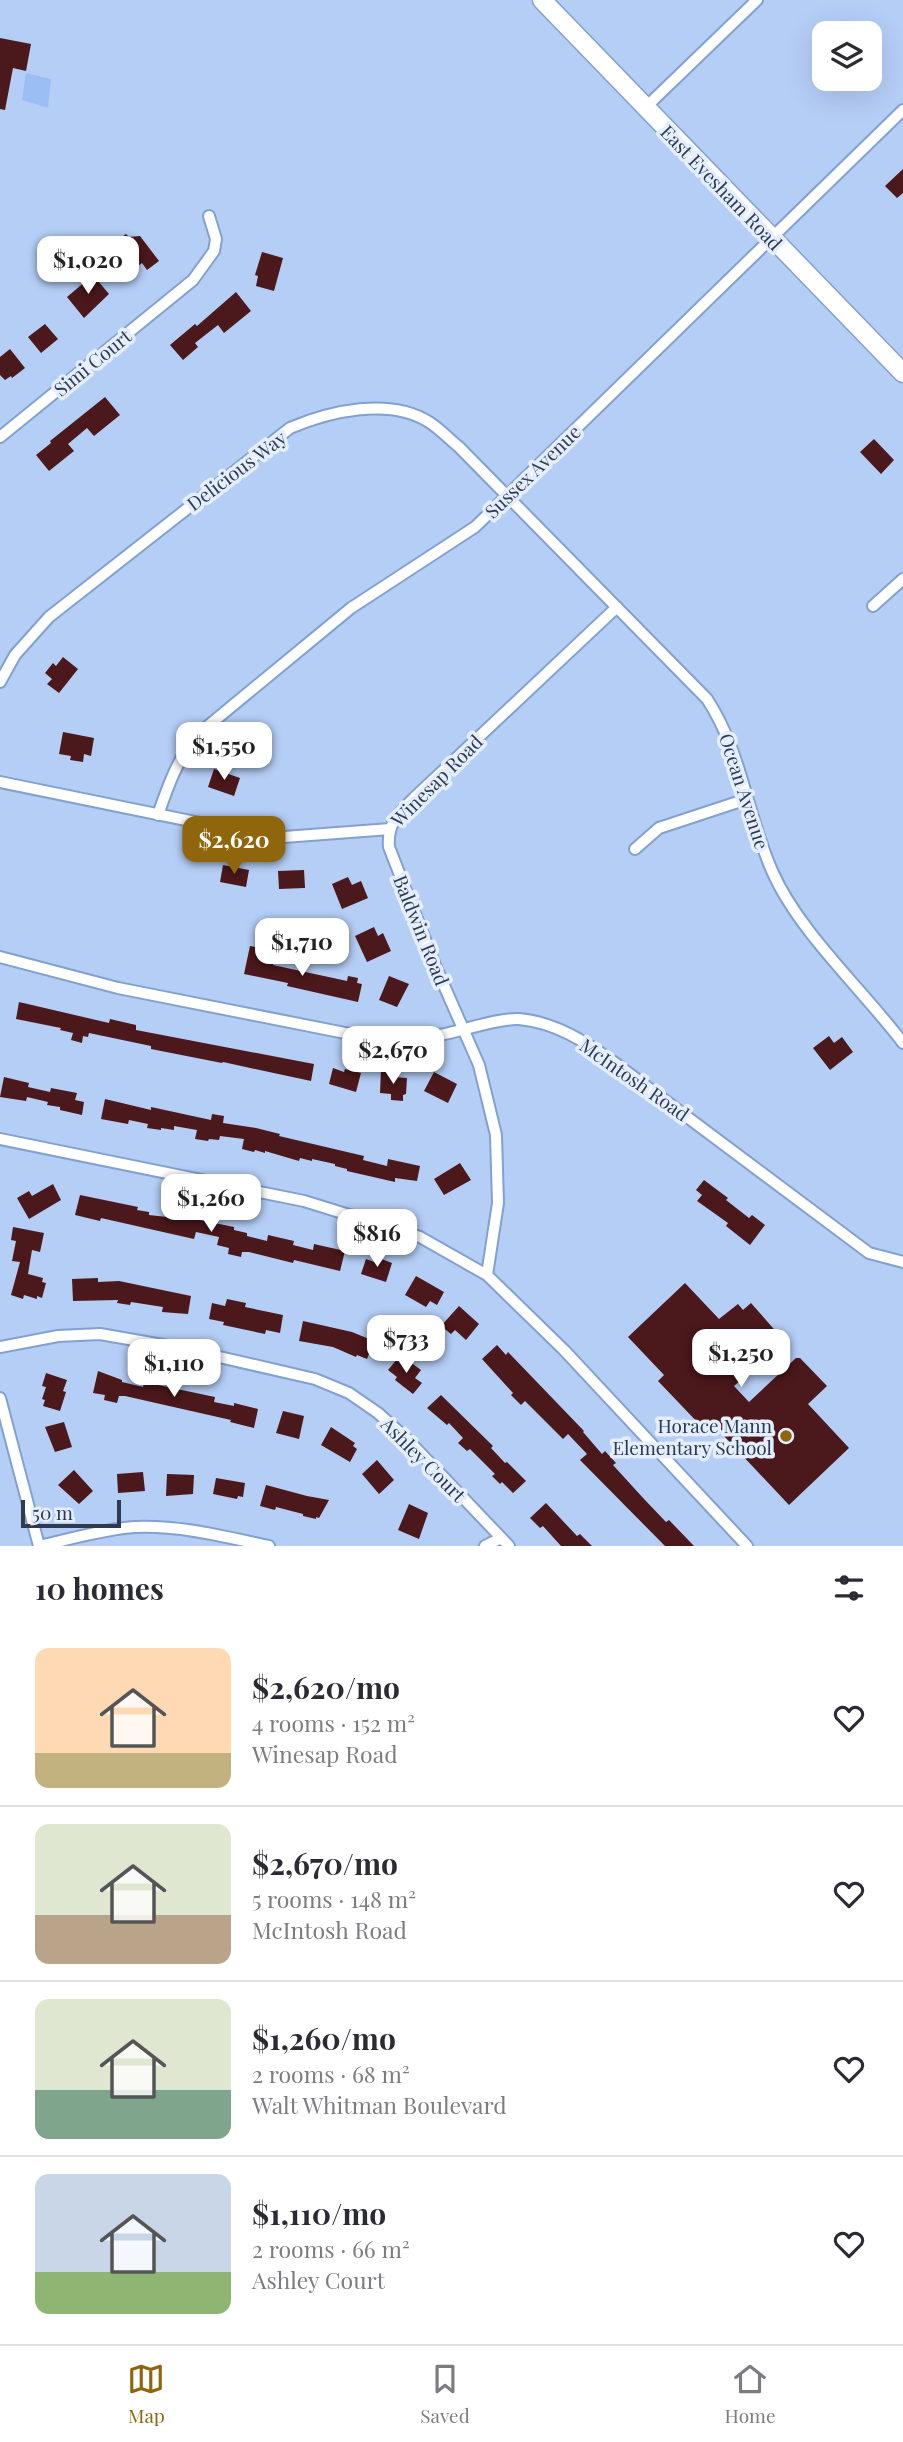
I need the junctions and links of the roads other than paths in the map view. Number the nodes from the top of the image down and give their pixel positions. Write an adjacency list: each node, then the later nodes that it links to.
1 (542, 0): 3 (main road, East Evesham Road)
2 (757, 0): 3 (street)
3 (646, 107): 6 (main road, East Evesham Road)
4 (903, 110): 6 (street, Sussex Avenue)
5 (209, 216): 8 (street, Simi Court)
6 (771, 239): 7 (main road, East Evesham Road); 9 (street, Sussex Avenue)
7 (902, 370)
8 (0, 437)
9 (507, 496): 12 (street, Ocean Avenue); 13 (street, Delicious Way); 16 (street, Sussex Avenue)
10 (903, 579): 11 (street)
11 (873, 606)
12 (618, 607): 15 (street, Ocean Avenue); 17 (street, Winesap Road)
13 (0, 681)
14 (0, 782): 16 (street, Winesap Road)
15 (747, 799): 18 (street); 21 (street, Ocean Avenue)
16 (158, 815): 17 (street, Winesap Road)
17 (390, 829): 20 (street, Baldwin Road)
18 (635, 849)
19 (0, 957): 20 (street, McIntosh Road)
20 (464, 1030): 23 (street, McIntosh Road); 24 (street, Baldwin Road)
21 (903, 1044)
22 (0, 1139): 24 (street)
23 (903, 1262)
24 (487, 1275): 31 (street)
25 (0, 1347): 27 (street, Ashley Court)
26 (0, 1398): 28 (street)
27 (505, 1542): 30 (street)
28 (39, 1546): 29 (street)
29 (270, 1546)
30 (485, 1546)
31 (747, 1546)

